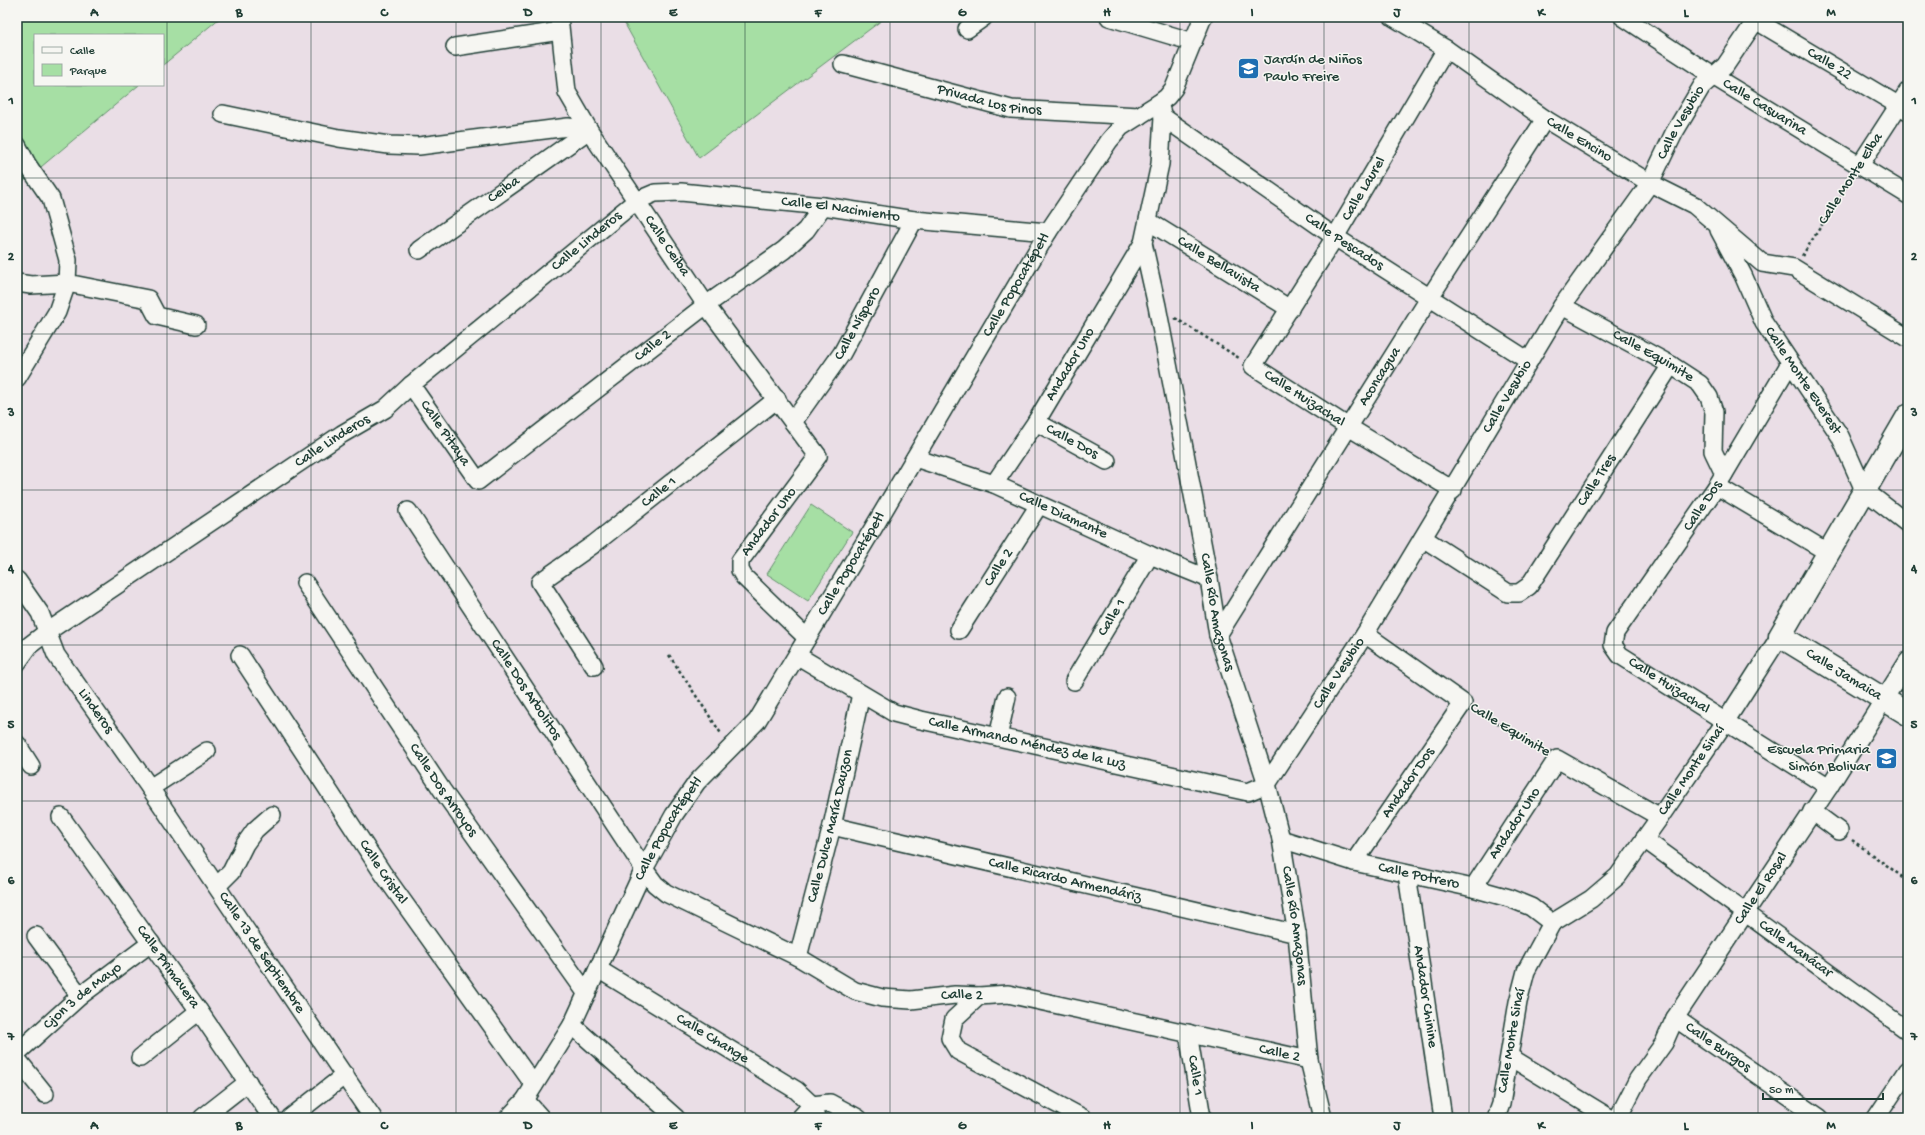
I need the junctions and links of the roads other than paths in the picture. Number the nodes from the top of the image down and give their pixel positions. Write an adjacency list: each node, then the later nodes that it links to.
1 (984, 17): 8 (street)
2 (1109, 17): 9 (street)
3 (1203, 17): 9 (street, Calle Popocatépetl)
4 (1393, 17): 11 (street, Calle Encino)
5 (1623, 17): 13 (street, Calle Casuarina)
6 (1755, 18): 13 (street, Calle Vesubio); 15 (street, Calle 22)
7 (559, 24): 10 (street); 20 (street, Calle Ceiba)
8 (967, 29)
9 (1193, 42): 16 (street, Calle Popocatépetl)
10 (455, 48)
11 (1446, 49): 19 (street, Calle Encino); 31 (street, Calle Laurel)
12 (843, 64): 18 (street, Privada Los Pinos)
13 (1713, 76): 22 (street, Calle Casuarina); 23 (street, Calle Vesubio)
14 (1908, 90): 15 (street, Calle Monte Elba)
15 (1904, 108): 22 (street, Calle Monte Elba)
16 (1161, 110): 18 (street, Calle Popocatépetl); 28 (street, Calle Río Amazonas); 31 (street, Calle Pescados)
17 (223, 114): 20 (street)
18 (1139, 116): 30 (street, Calle Popocatépetl)
19 (1545, 119): 23 (street, Calle Encino); 38 (street, Aconcagua)
20 (589, 130): 25 (street, Calle Ceiba); 33 (street, Ceiba)
21 (17, 145): 36 (street)
22 (1860, 165): 24 (street, Calle Casuarina)
23 (1650, 183): 29 (street, Calle Encino); 40 (street, Calle Vesubio)
24 (1908, 195)
25 (636, 201): 26 (street, Calle El Nacimiento); 39 (street, Calle Ceiba); 50 (street, Calle Linderos)
26 (823, 206): 27 (street, Calle El Nacimiento); 39 (street, Calle 2)
27 (914, 220): 30 (street, Calle El Nacimiento); 53 (street, Calle Níspero)
28 (1148, 221): 32 (street, Calle Río Amazonas); 41 (street, Calle Bellavista)
29 (1715, 222): 34 (street, Calle Encino); 35 (street, Calle Monte Everest)
30 (1048, 232): 57 (street, Calle Popocatépetl)
31 (1335, 237): 38 (street, Calle Pescados); 41 (street, Calle Laurel)
32 (1143, 243): 54 (street, Andador Uno); 70 (street, Calle Río Amazonas)
33 (419, 250)
34 (1762, 263): 35 (street); 43 (street)
35 (1743, 275): 46 (street, Calle Monte Everest)
36 (67, 283): 37 (street); 42 (street); 44 (street)
37 (17, 284)
38 (1430, 297): 45 (street, Calle Pescados); 55 (street, Aconcagua)
39 (706, 305): 51 (street, Calle Ceiba); 60 (street, Calle 2)
40 (1562, 306): 45 (street, Calle Vesubio); 47 (street, Calle Equimite)
41 (1290, 309): 48 (street, Calle Laurel)
42 (196, 325)
43 (1908, 338)
44 (24, 355): 49 (street)
45 (1529, 361): 62 (street, Calle Vesubio)
46 (1790, 363): 59 (street, Calle Dos); 63 (street, Calle Monte Everest)
47 (1671, 365): 59 (street, Calle Equimite); 67 (street, Calle Tres)
48 (1253, 366): 55 (street, Calle Huizachal)
49 (17, 378)
50 (411, 385): 60 (street, Calle Pitaya); 74 (street, Calle Linderos)
51 (777, 399): 53 (street, Calle Ceiba); 84 (street, Calle 1)
52 (1908, 416): 63 (main road, Calle Monte Sinaí)
53 (793, 422): 56 (street, Calle Ceiba)
54 (1036, 422): 58 (street, Calle Dos); 61 (street, Andador Uno)
55 (1350, 428): 62 (street, Calle Huizachal); 76 (street, Aconcagua)
56 (818, 456): 78 (street, Andador Uno)
57 (915, 458): 61 (street, Calle Diamante); 78 (street, Calle Popocatépetl)
58 (1108, 461)
59 (1721, 480): 68 (street); 79 (street, Calle Dos)
60 (478, 481)
61 (994, 484): 64 (street, Calle Diamante)
62 (1453, 490): 67 (street, Calle Vesubio)
63 (1864, 490): 66 (street, Calle Monte Everest); 68 (main road, Calle Monte Sinaí)
64 (1039, 505): 69 (street, Calle Diamante); 73 (street, Calle 2)
65 (408, 511): 109 (street, Calle Dos Arbolitos)
66 (1908, 524)
67 (1423, 538): 75 (street, Calle Vesubio)
68 (1829, 553): 77 (main road, Calle Monte Sinaí)
69 (1150, 555): 70 (street, Calle Diamante); 85 (street, Calle 1)
70 (1209, 579): 76 (street, Calle Río Amazonas)
71 (17, 580): 74 (street, Linderos)
72 (305, 583): 120 (street, Calle Dos Arroyos)
73 (959, 630)
74 (47, 632): 83 (street, Calle Linderos); 99 (street, Linderos)
75 (1365, 634): 89 (street, Calle Equimite); 97 (street, Calle Vesubio)
76 (1218, 635): 97 (street, Calle Río Amazonas)
77 (1780, 636): 88 (main road, Calle Jamaica); 91 (street, Calle Monte Sinaí)
78 (807, 638): 81 (street, Calle Popocatépetl)
79 (1614, 645): 91 (street, Calle Huizachal)
80 (240, 655): 136 (street, Calle Cristal)
81 (798, 656): 86 (street, Calle Armando Méndez de la Luz); 109 (street, Calle Popocatépetl)
82 (1908, 661): 88 (street, Calle El Rosal)
83 (17, 663)
84 (594, 666)
85 (1074, 681)
86 (861, 694): 92 (street, Calle Armando Méndez de la Luz); 104 (street, Calle Dulce María Dauzon)
87 (1007, 697): 92 (street)
88 (1884, 698): 90 (main road, Calle Jamaica); 98 (street, Calle El Rosal)
89 (1464, 703): 108 (street, Andador Dos)
90 (1908, 714)
91 (1725, 722): 98 (street, Calle Huizachal); 103 (street, Calle Monte Sinaí)
92 (998, 737): 97 (street, Calle Armando Méndez de la Luz)
93 (17, 744): 96 (street)
94 (207, 751): 99 (street)
95 (1557, 758): 103 (street, Calle Equimite); 112 (street, Andador Uno)
96 (31, 766)
97 (1267, 784): 106 (street, Calle Río Amazonas)
98 (1829, 787): 100 (street, Calle El Rosal)
99 (150, 788): 111 (street, Calle 13 de Septiembre)
100 (1812, 811): 105 (street); 113 (street, Calle El Rosal)
101 (272, 815): 111 (street)
102 (61, 817): 117 (street, Calle Primavera)
103 (1660, 817): 107 (street, Calle Monte Sinaí)
104 (832, 826): 115 (street, Calle Ricardo Armendáriz); 118 (street, Calle Dulce María Dauzon)
105 (1839, 831)
106 (1281, 838): 108 (street, Calle Potrero); 115 (street, Calle Río Amazonas)
107 (1644, 839): 113 (street, Calle Manácar); 114 (street, Calle Monte Sinaí)
108 (1354, 862): 110 (street, Calle Potrero)
109 (644, 869): 118 (street, Calle 2); 119 (street, Calle Popocatépetl)
110 (1407, 874): 112 (street, Calle Potrero); 152 (street, Andador Chinine)
111 (217, 886): 134 (street, Calle 13 de Septiembre)
112 (1473, 888): 114 (street, Calle Potrero)
113 (1745, 913): 124 (street, Calle El Rosal); 126 (street, Calle Manácar)
114 (1552, 923): 129 (street, Calle Monte Sinaí)
115 (1297, 934): 132 (street, Calle Río Amazonas)
116 (36, 936): 121 (street)
117 (151, 943): 121 (street, Cjon 3 de Mayo); 123 (street, Calle Primavera)
118 (798, 957): 122 (street, Calle 2)
119 (598, 968): 120 (street, Calle Popocatépetl); 139 (street, Calle Change)
120 (587, 994): 125 (street, Calle Popocatépetl)
121 (80, 996): 128 (street, Cjon 3 de Mayo)
122 (978, 996): 127 (street, Calle 2); 149 (street)
123 (199, 1011): 130 (street); 135 (street, Calle Primavera)
124 (1675, 1018): 155 (street, Calle El Rosal); 156 (street, Calle Burgos)
125 (572, 1025): 136 (street, Calle Popocatépetl); 146 (street)
126 (1908, 1031)
127 (1188, 1033): 132 (street, Calle 2); 150 (street, Calle 1)
128 (17, 1053)
129 (1510, 1057): 153 (street, Calle Monte Sinaí); 154 (street)
130 (140, 1058)
131 (17, 1059): 137 (street)
132 (1309, 1060): 151 (street, Calle Río Amazonas)
133 (1908, 1070): 157 (street)
134 (345, 1075): 142 (street); 143 (street, Calle 13 de Septiembre)
135 (248, 1082): 140 (street); 141 (street, Calle Primavera)
136 (534, 1085): 138 (street, Calle Popocatépetl)
137 (45, 1094)
138 (524, 1100): 144 (street, Calle Popocatépetl); 145 (street)
139 (814, 1112): 147 (street); 148 (street)
140 (202, 1118)
141 (272, 1118)
142 (290, 1118)
143 (373, 1118)
144 (508, 1118)
145 (541, 1118)
146 (676, 1118)
147 (800, 1118)
148 (858, 1118)
149 (1083, 1118)
150 (1202, 1118)
151 (1323, 1118)
152 (1444, 1118)
153 (1496, 1118)
154 (1610, 1118)
155 (1618, 1118)
156 (1820, 1118)
157 (1876, 1118)

